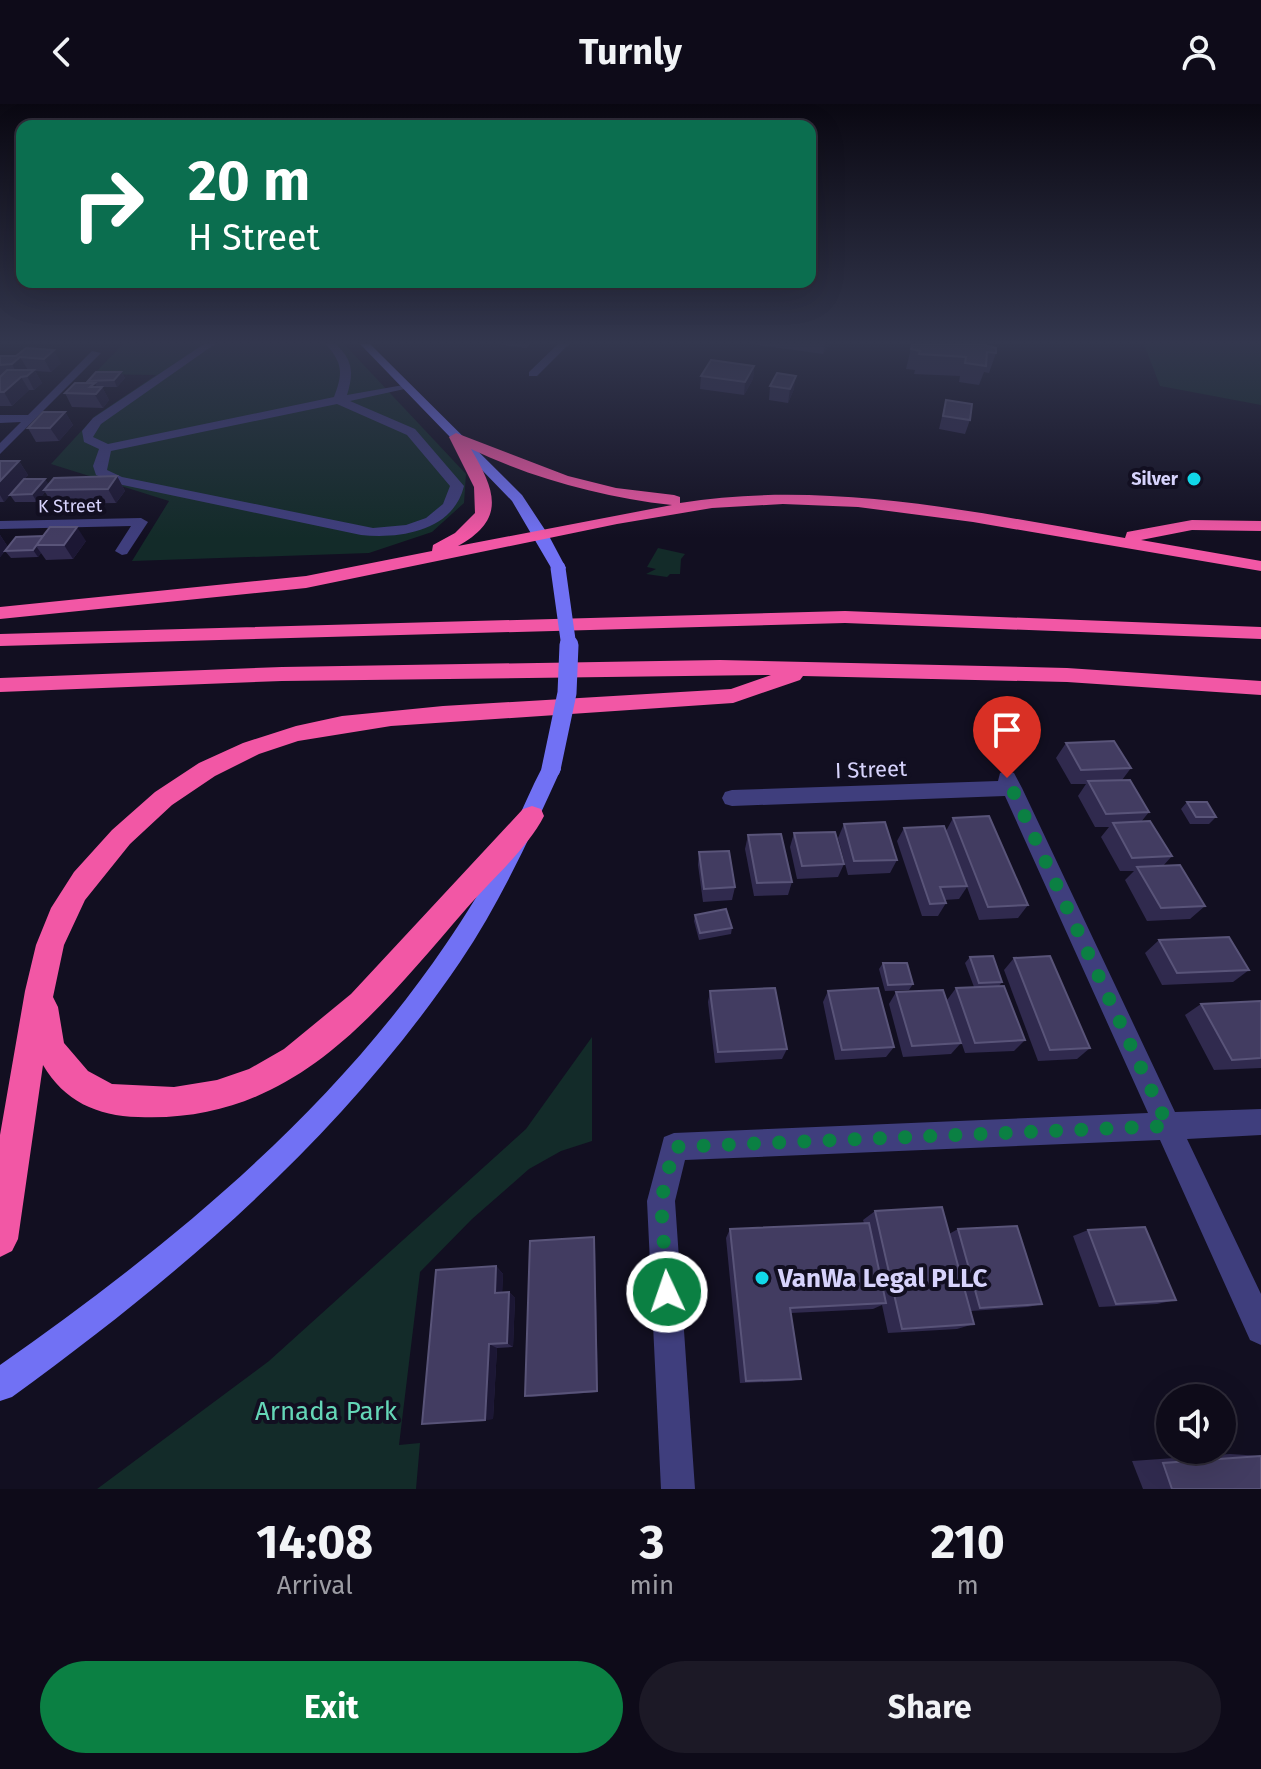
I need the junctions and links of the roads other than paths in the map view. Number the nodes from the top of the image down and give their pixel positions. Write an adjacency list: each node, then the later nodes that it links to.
1 (40, 409): 6 (street)
2 (116, 409): 9 (street)
3 (297, 409): 9 (street)
4 (358, 409): 9 (street)
5 (428, 409): 8 (main road)
6 (31, 418): 7 (street); 10 (street)
7 (0, 419)
8 (456, 437): 11 (highway); 17 (main road); 19 (highway)
9 (106, 448)
10 (0, 450)
11 (712, 503): 15 (highway); 17 (highway)
12 (1177, 515): 16 (highway)
13 (0, 525): 18 (street, K Street)
14 (1261, 526): 16 (highway)
15 (1049, 530): 16 (highway); 20 (highway)
16 (1162, 533)
17 (542, 536): 19 (highway); 28 (main road, bridge)
18 (122, 551)
19 (407, 562): 21 (highway)
20 (1261, 566)
21 (0, 613)
22 (1261, 633): 23 (highway)
23 (0, 640)
24 (807, 670): 25 (highway); 26 (highway); 29 (highway)
25 (0, 685)
26 (1261, 688)
27 (732, 798): 31 (street, I Street)
28 (532, 816): 29 (highway); 34 (main road)
29 (39, 989): 32 (highway)
30 (1261, 1122): 31 (street)
31 (1168, 1126): 33 (street); 35 (street)
32 (0, 1239)
33 (1261, 1329)
34 (0, 1385)
35 (678, 1489)

